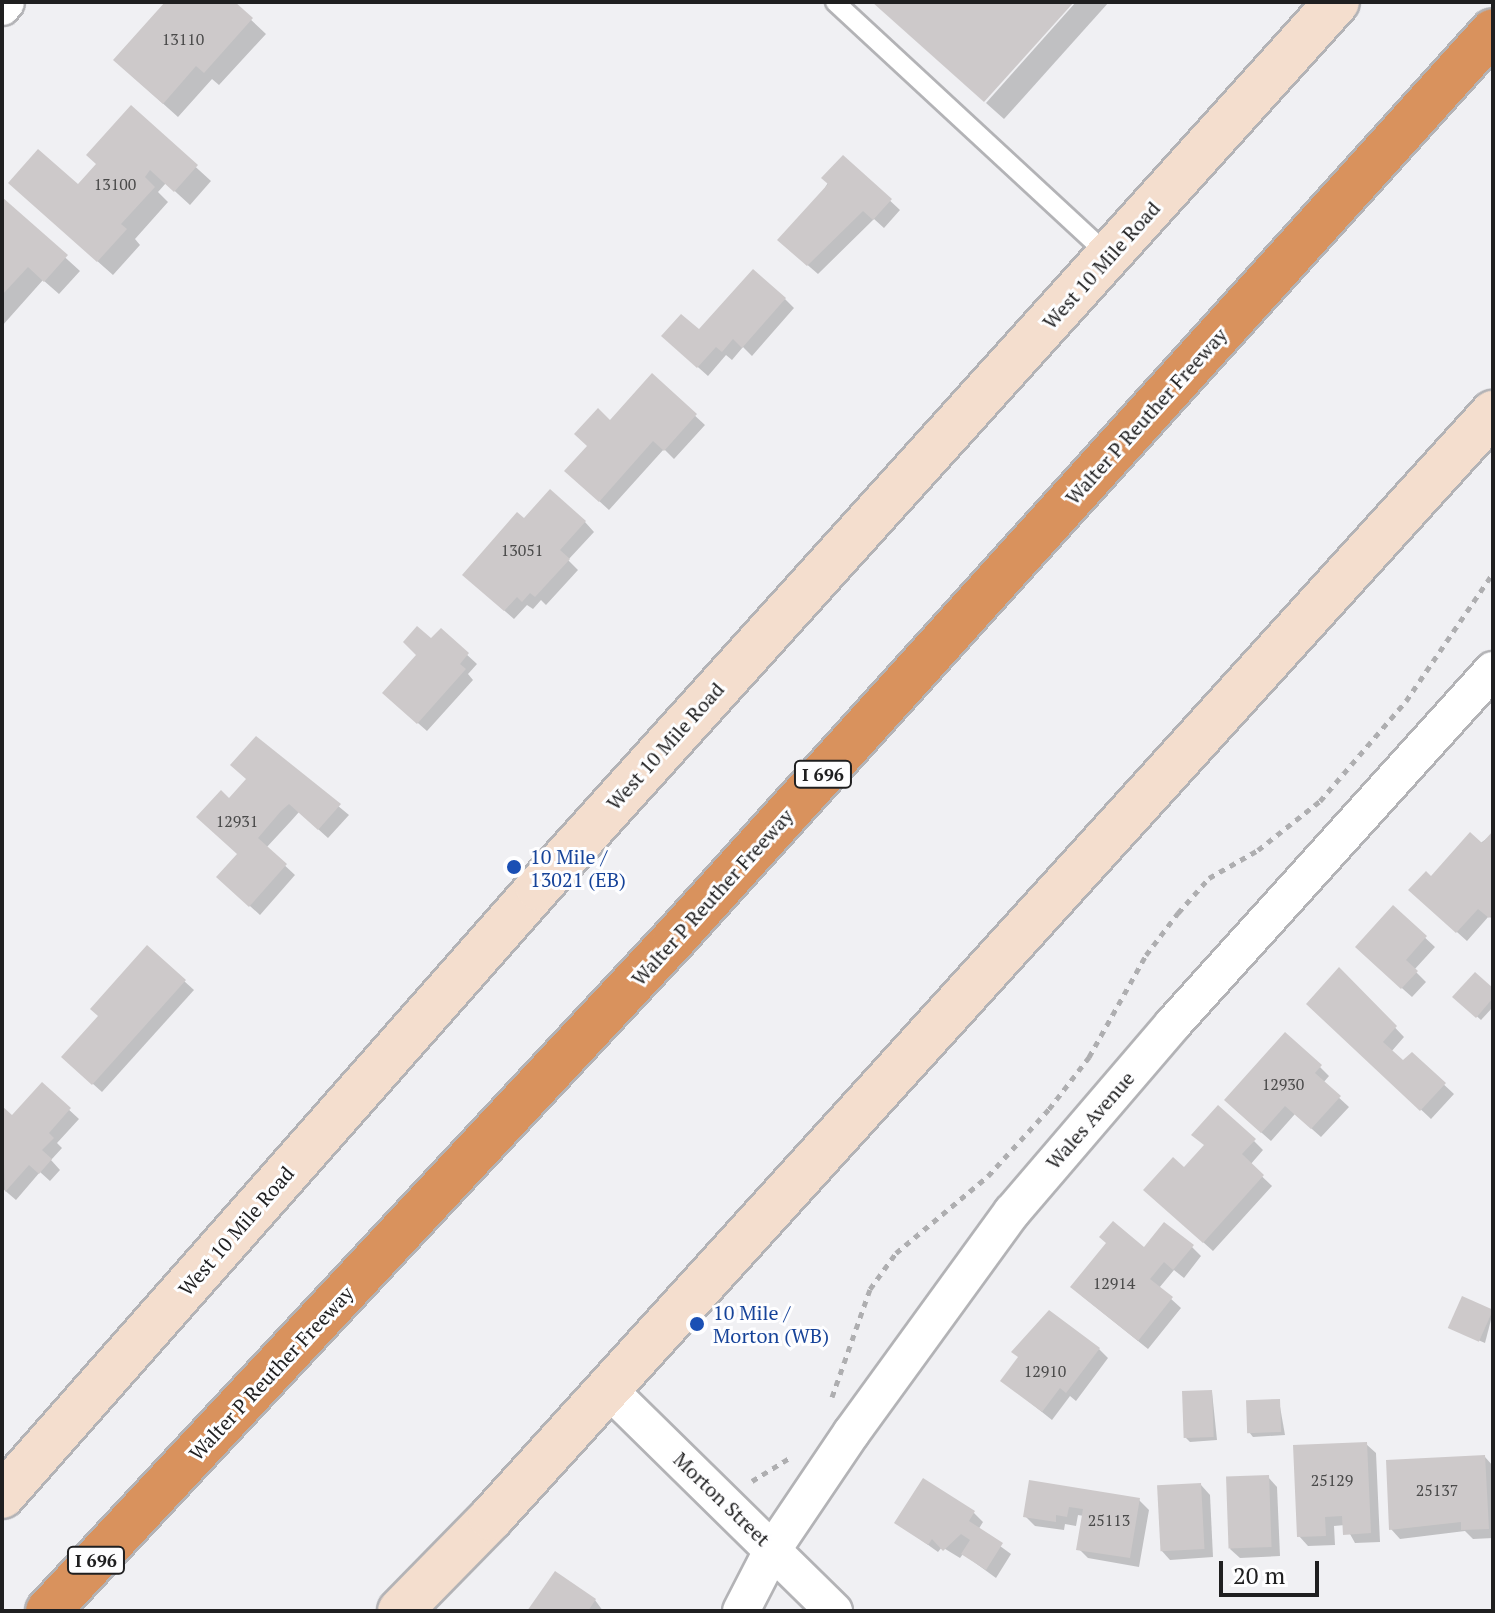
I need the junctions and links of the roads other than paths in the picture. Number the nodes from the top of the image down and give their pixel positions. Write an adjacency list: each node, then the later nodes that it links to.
1 (6, 2): 4 (street)
2 (835, 2): 6 (lane)
3 (1337, 2): 6 (main road, West 10 Mile Road)
4 (2, 7)
5 (1493, 31): 12 (highway, Walter P Reuther Freeway / I 696)
6 (1110, 256): 10 (main road, West 10 Mile Road)
7 (1493, 413): 9 (main road)
8 (1493, 670): 11 (street, Wales Avenue)
9 (608, 1389): 11 (street, Morton Street); 13 (main road)
10 (2, 1496)
11 (773, 1549): 14 (street, Wales Avenue); 15 (street, Morton Street)
12 (48, 1611)
13 (400, 1611)
14 (741, 1611)
15 (834, 1611)

